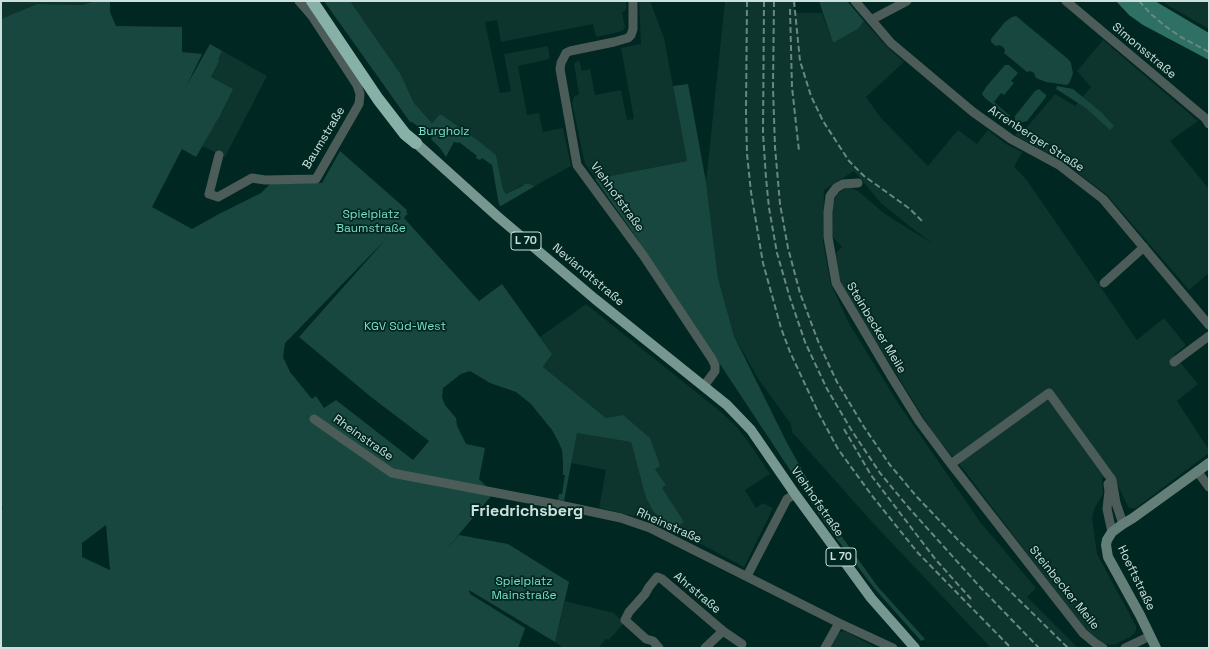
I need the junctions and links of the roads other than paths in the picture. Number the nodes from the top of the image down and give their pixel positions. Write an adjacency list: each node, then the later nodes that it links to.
1 (299, 1): 11 (street, Baumstraße)
2 (312, 1): 10 (highway, L 70)
3 (321, 1): 10 (highway, L 70)
4 (633, 1): 18 (street, Viehhofstraße)
5 (855, 1): 8 (street, Arrenberger Straße)
6 (907, 1): 8 (street)
7 (1066, 1): 9 (street, Simonsstraße)
8 (871, 20): 13 (street, Arrenberger Straße)
9 (1208, 119)
10 (416, 143): 18 (main road, Neviandtstraße / L 70)
11 (219, 155)
12 (858, 183): 22 (street, Steinbecker Meile)
13 (1144, 247): 14 (street); 15 (street, Arrenberger Straße)
14 (1104, 282)
15 (1209, 325)
16 (1209, 336): 17 (street)
17 (1174, 362)
18 (704, 386): 20 (main road, Neviandtstraße / L 70)
19 (314, 419): 29 (street, Rheinstraße)
20 (746, 424): 26 (main road, Viehhofstraße / L 70)
21 (1209, 463): 23 (main road, Hoeftstraße)
22 (951, 464): 24 (street); 39 (street, Steinbecker Meile)
23 (1198, 471): 25 (street); 27 (main road, Hoeftstraße)
24 (1106, 473): 27 (street); 28 (street)
25 (1209, 487)
26 (795, 494): 29 (street); 38 (main road, Viehhofstraße / L 70)
27 (1124, 524): 28 (main road, Hoeftstraße)
28 (1112, 532): 32 (main road, Hoeftstraße)
29 (747, 576): 30 (street, Rheinstraße)
30 (839, 623): 36 (street); 37 (street, Rheinstraße)
31 (724, 630): 33 (street, Ahrstraße); 34 (street, Ahrstraße); 35 (street, Ahrstraße)
32 (1150, 636): 40 (street); 41 (main road, Hoeftstraße)
33 (742, 644)
34 (659, 648)
35 (705, 648)
36 (825, 648)
37 (893, 648)
38 (915, 648)
39 (1103, 648)
40 (1125, 648)
41 (1156, 648)

